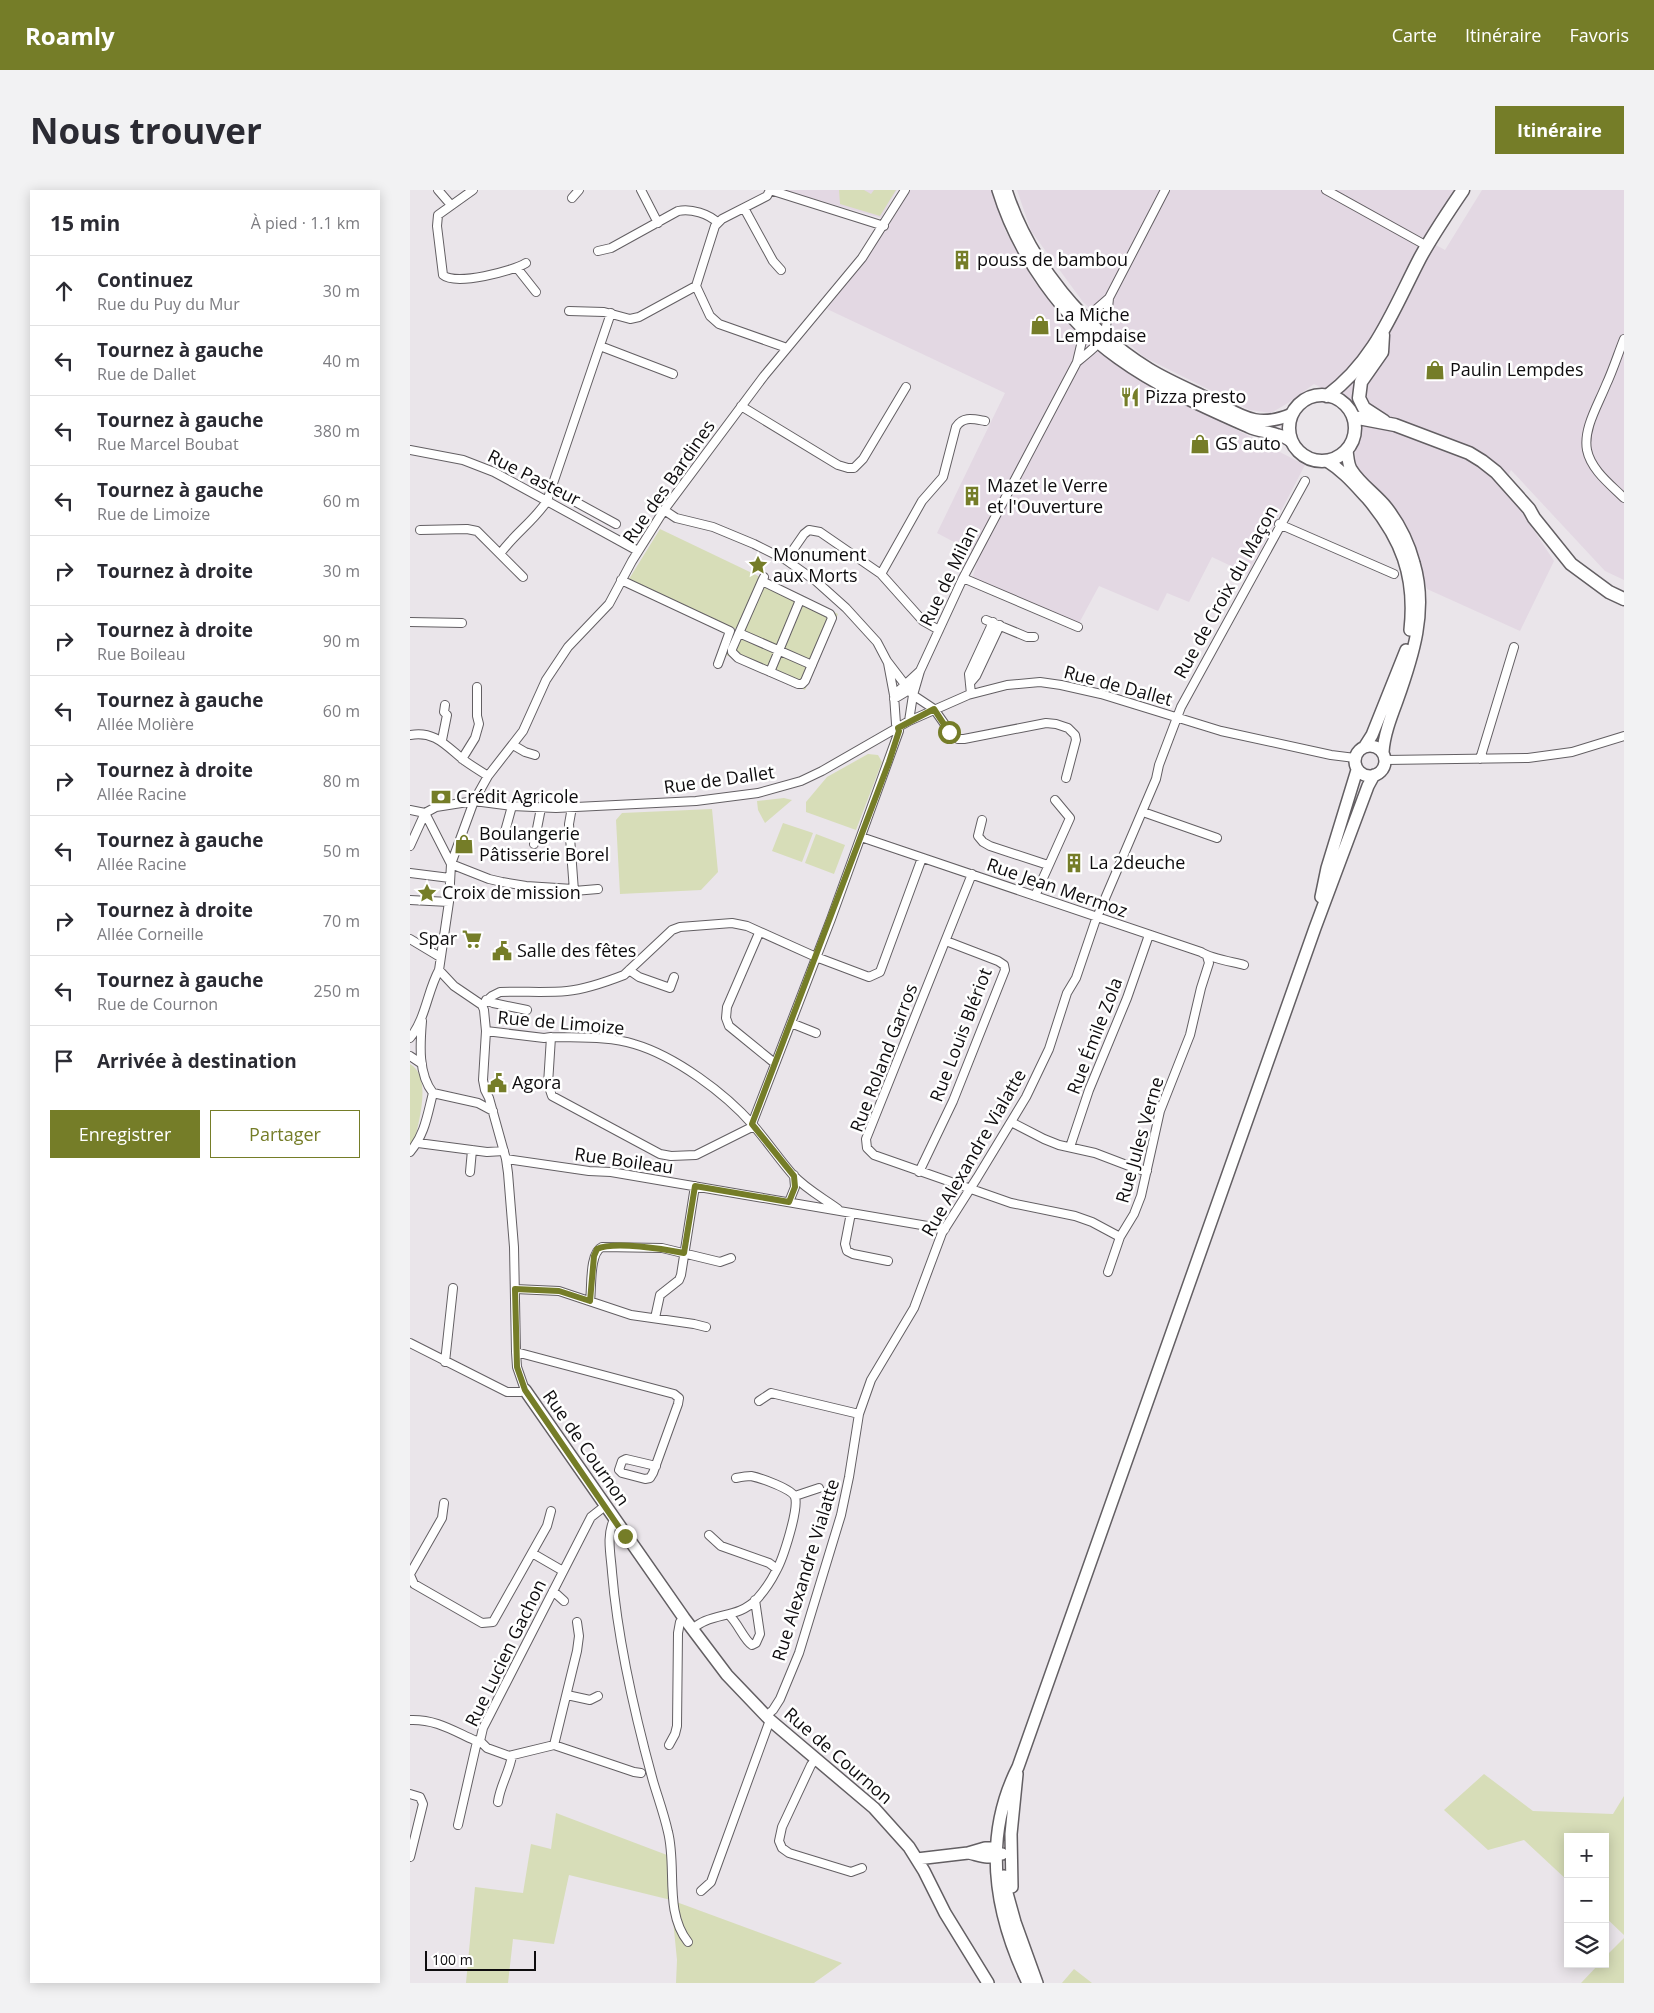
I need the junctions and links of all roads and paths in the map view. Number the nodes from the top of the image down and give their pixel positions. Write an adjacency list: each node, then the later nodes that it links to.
1 (438, 190): 13 (street)
2 (473, 190): 13 (street)
3 (579, 190): 12 (street)
4 (641, 190): 15 (street)
5 (770, 190): 14 (street); 17 (street)
6 (905, 190): 17 (street, Rue des Bardines)
7 (998, 190): 28 (main road)
8 (1006, 190): 28 (main road)
9 (1165, 190): 25 (street)
10 (1326, 190): 18 (street)
11 (1463, 190): 18 (main road)
12 (572, 198)
13 (451, 205): 21 (street)
14 (744, 208): 16 (street); 22 (street)
15 (658, 223): 16 (street); 19 (street)
16 (718, 223): 23 (street)
17 (884, 226): 33 (street, Rue des Bardines)
18 (1427, 246): 29 (main road)
19 (598, 251)
20 (526, 263): 21 (street)
21 (517, 268): 24 (street)
22 (781, 270)
23 (696, 286): 27 (street); 33 (street)
24 (536, 292)
25 (1109, 298): 28 (street); 31 (street)
26 (569, 311): 27 (street)
27 (611, 313): 32 (street)
28 (1084, 322): 31 (main road); 34 (street, Rue de Milan)
29 (1383, 332): 36 (main road); 45 (main road)
30 (1624, 339): 53 (street)
31 (1103, 340): 34 (street, Rue de Milan); 44 (main road)
32 (600, 346): 35 (street); 52 (street)
33 (786, 348): 40 (street, Rue des Bardines)
34 (1077, 362): 65 (street, Rue de Milan)
35 (673, 374)
36 (1350, 377): 38 (main road); 39 (main road)
37 (906, 387): 40 (street)
38 (1327, 396): 39 (main road); 41 (main road)
39 (1346, 405): 42 (main road)
40 (741, 406): 55 (street, Rue des Bardines)
41 (1292, 414): 44 (main road); 47 (main road)
42 (1353, 417): 45 (main road); 46 (main road)
43 (985, 421): 62 (street)
44 (1244, 421): 47 (main road)
45 (1388, 423): 46 (main road); 67 (main road)
46 (1354, 437): 49 (main road)
47 (1292, 442): 50 (main road)
48 (410, 450): 54 (street, Rue Pasteur)
49 (1347, 451): 50 (main road); 96 (main road)
50 (1327, 461): 94 (main road)
51 (1304, 481): 57 (street, Rue de Croix du Maçon)
52 (552, 489): 54 (street); 56 (street)
53 (1624, 498)
54 (548, 501): 59 (street, Rue Pasteur); 60 (street)
55 (664, 510): 59 (street, Rue des Bardines); 61 (street)
56 (616, 524)
57 (1279, 524): 63 (street); 87 (street, Rue de Croix du Maçon)
58 (420, 530): 60 (street)
59 (638, 551): 66 (street, Rue des Bardines)
60 (500, 554): 64 (street)
61 (786, 560): 62 (street); 77 (street)
62 (881, 574): 72 (street)
63 (1394, 574)
64 (523, 577)
65 (963, 578): 71 (street); 72 (street, Rue de Milan)
66 (621, 580): 78 (street); 93 (street, Rue des Bardines)
67 (1624, 599)
68 (800, 600): 73 (street); 76 (street); 79 (street)
69 (410, 622): 70 (street)
70 (462, 623)
71 (1078, 627)
72 (939, 630): 82 (street, Rue de Milan)
73 (739, 633): 76 (street); 80 (street)
74 (1034, 637): 83 (street)
75 (1514, 647): 98 (street)
76 (779, 651): 79 (street); 80 (street)
77 (887, 661): 82 (street); 84 (street)
78 (718, 664)
79 (812, 665): 80 (street)
80 (770, 672)
81 (477, 687): 97 (street)
82 (911, 689): 84 (street); 86 (street); 88 (street, Rue de Milan)
83 (971, 694): 86 (street, Rue de Dallet); 87 (street, Rue de Dallet)
84 (894, 697): 89 (street)
85 (445, 705): 92 (street)
86 (934, 709): 88 (street, Rue de Dallet); 102 (street)
87 (1176, 718): 99 (street, Rue de Dallet); 109 (street, Rue Alexandre Vialatte)
88 (909, 721): 89 (street, Rue de Dallet)
89 (898, 728): 106 (street, Rue de Dallet); 113 (street)
90 (410, 735): 92 (street)
91 (1622, 737): 98 (street)
92 (442, 740): 97 (street)
93 (513, 745): 95 (street); 100 (street, Rue des Bardines)
94 (1364, 746): 96 (main road); 99 (main road)
95 (535, 755)
96 (1384, 756): 98 (street); 101 (main road)
97 (462, 759): 100 (street)
98 (1480, 759)
99 (1356, 764): 101 (main road); 129 (main road)
100 (488, 776): 104 (street, Rue des Bardines)
101 (1374, 776): 129 (main road)
102 (1066, 778)
103 (1055, 800): 119 (street)
104 (474, 801): 105 (street, Rue de Dallet); 110 (street, Rue de Dallet); 118 (street, Rue des Bardines)
105 (512, 806): 107 (street, Rue de Dallet); 112 (street)
106 (572, 807): 107 (street, Rue de Dallet); 123 (street)
107 (541, 808): 115 (street)
108 (410, 810): 110 (street)
109 (1143, 812): 114 (street); 128 (street, Rue Alexandre Vialatte)
110 (425, 813): 116 (street); 118 (street)
111 (982, 820): 119 (street)
112 (504, 835)
113 (861, 838): 117 (street, Rue Jean Mermoz); 136 (street)
114 (1217, 838)
115 (534, 844)
116 (410, 846)
117 (922, 858): 121 (street, Rue Jean Mermoz); 136 (street)
118 (451, 864): 122 (street); 123 (street)
119 (1048, 865): 125 (street)
120 (410, 873): 122 (street)
121 (972, 874): 125 (street, Rue Jean Mermoz); 133 (street, Rue Roland Garros)
122 (450, 878): 127 (street)
123 (574, 889): 124 (street)
124 (598, 889)
125 (1035, 896): 128 (street, Rue Jean Mermoz)
126 (410, 900): 127 (street)
127 (449, 902): 135 (street)
128 (1097, 917): 131 (street, Rue Jean Mermoz); 156 (street, Rue Alexandre Vialatte)
129 (1315, 928): 224 (main road)
130 (759, 933): 136 (street); 139 (street); 150 (street)
131 (1149, 935): 134 (street, Rue Jean Mermoz); 159 (street, Rue Émile Zola)
132 (410, 939): 135 (street)
133 (946, 941): 165 (street, Rue Roland Garros); 165 (street, Rue Louis Blériot)
134 (1207, 956): 137 (street, Rue Jean Mermoz); 163 (street, Rue Jules Verne)
135 (440, 957): 138 (street)
136 (816, 957): 144 (street)
137 (1244, 965)
138 (439, 970): 141 (street); 143 (street)
139 (629, 970): 140 (street); 141 (street)
140 (674, 978)
141 (484, 1002): 142 (street); 145 (street)
142 (527, 1010)
143 (423, 1017): 147 (street); 151 (street)
144 (791, 1023): 146 (street); 150 (street)
145 (486, 1031): 148 (street, Rue de Limoize); 152 (street)
146 (816, 1033)
147 (412, 1034)
148 (551, 1036): 157 (street, Rue de Limoize); 157 (street)
149 (410, 1056): 151 (street)
150 (776, 1062): 157 (street)
151 (422, 1064): 153 (street)
152 (484, 1090): 154 (street); 155 (street, Rue de Cournon)
153 (433, 1093): 154 (street); 158 (street)
154 (478, 1103): 155 (street)
155 (493, 1111): 162 (street, Rue de Cournon)
156 (1011, 1122): 159 (street); 168 (street, Rue Alexandre Vialatte)
157 (753, 1125): 166 (street, Rue de Limoize)
158 (418, 1143): 160 (street, Rue Boileau); 161 (street)
159 (1070, 1147): 163 (street)
160 (472, 1150): 162 (street, Rue Boileau); 164 (street)
161 (410, 1152)
162 (505, 1155): 167 (street, Rue Boileau); 181 (street, Rue de Cournon)
163 (1147, 1171): 175 (street, Rue Jules Verne)
164 (470, 1172)
165 (919, 1172): 168 (street, Rue Roland Garros)
166 (794, 1176): 169 (street, Rue de Limoize); 170 (street)
167 (695, 1186): 170 (street, Rue Boileau); 176 (street)
168 (970, 1188): 174 (street, Rue Alexandre Vialatte); 175 (street, Rue Roland Garros)
169 (814, 1192): 171 (street); 172 (street, Rue de Limoize)
170 (789, 1202): 171 (street, Rue Boileau)
171 (807, 1205): 172 (street, Rue Boileau)
172 (840, 1210): 173 (street, Rue Boileau)
173 (850, 1213): 174 (street, Rue Boileau); 178 (street)
174 (945, 1229): 190 (street, Rue Alexandre Vialatte)
175 (1120, 1237): 179 (street, Rue Jules Verne)
176 (684, 1253): 177 (street); 182 (street); 183 (street)
177 (731, 1258)
178 (888, 1261)
179 (1108, 1272)
180 (453, 1288): 187 (street)
181 (515, 1289): 182 (street); 186 (street, Rue de Cournon)
182 (590, 1301): 183 (street)
183 (655, 1318): 184 (street)
184 (706, 1327)
185 (410, 1343): 187 (street)
186 (516, 1352): 188 (street, Rue de Cournon); 191 (street)
187 (444, 1362): 188 (street)
188 (525, 1390): 196 (main road, Rue de Cournon)
189 (759, 1400): 190 (street)
190 (859, 1414): 213 (street, Rue Alexandre Vialatte)
191 (656, 1466)
192 (736, 1478): 194 (street)
193 (819, 1488): 194 (street)
194 (795, 1496): 201 (street)
195 (444, 1503): 203 (street)
196 (605, 1506): 198 (main road, Rue de Cournon); 202 (street, Rue Lucien Gachon)
197 (550, 1511): 200 (street)
198 (614, 1520): 208 (main road, Rue de Cournon); 231 (street)
199 (709, 1535): 201 (street)
200 (532, 1553): 202 (street); 203 (street)
201 (777, 1569): 205 (street)
202 (564, 1571): 204 (street, Rue Lucien Gachon)
203 (410, 1575)
204 (553, 1591): 206 (street); 215 (street, Rue Lucien Gachon)
205 (755, 1600): 207 (street); 207 (street)
206 (564, 1602)
207 (730, 1615): 210 (street)
208 (684, 1618): 210 (main road, Rue de Cournon); 217 (street)
209 (577, 1622): 211 (street)
210 (692, 1629): 213 (main road, Rue de Cournon)
211 (567, 1695): 212 (street); 216 (street)
212 (598, 1696)
213 (768, 1718): 219 (main road, Rue de Cournon); 230 (street, Rue Alexandre Vialatte)
214 (410, 1720): 215 (street)
215 (480, 1741): 218 (street); 223 (street, Rue Lucien Gachon)
216 (554, 1745): 218 (street); 220 (street)
217 (669, 1745)
218 (512, 1756): 222 (street)
219 (816, 1759): 227 (main road, Rue de Cournon); 228 (street)
220 (642, 1772)
221 (410, 1794): 226 (street)
222 (498, 1802)
223 (458, 1825)
224 (1004, 1854): 225 (main road); 233 (main road); 234 (main road)
225 (939, 1856): 227 (main road); 229 (main road)
226 (410, 1857)
227 (916, 1859): 229 (main road, Rue de Cournon)
228 (862, 1868)
229 (924, 1871): 232 (main road, Rue de Cournon)
230 (701, 1890)
231 (688, 1942)
232 (988, 1983)
233 (1028, 1983)
234 (1038, 1983)

